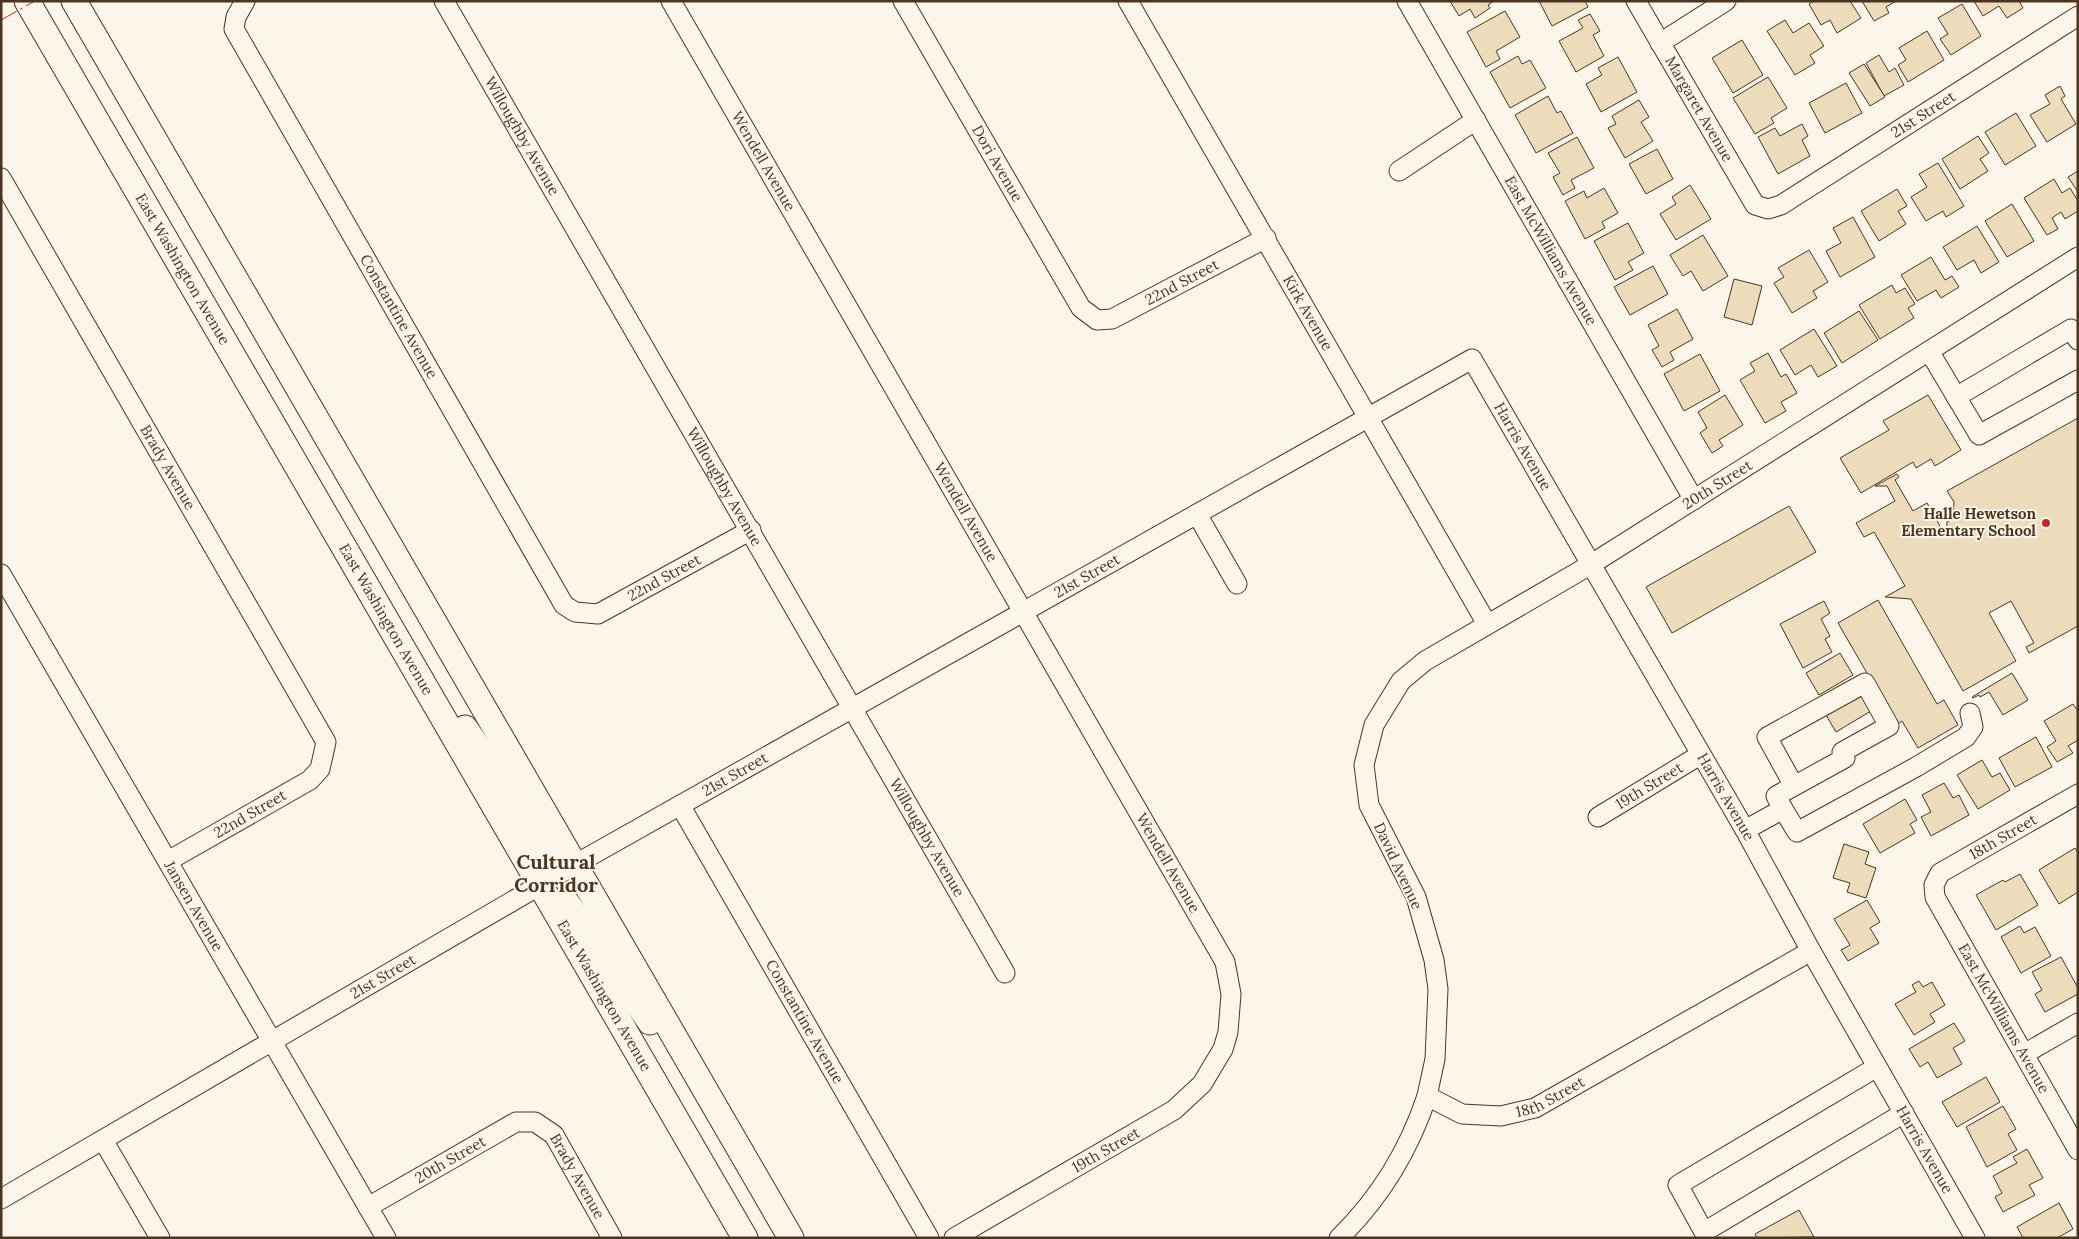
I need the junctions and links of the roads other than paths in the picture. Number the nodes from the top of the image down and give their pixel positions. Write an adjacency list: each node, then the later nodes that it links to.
1 (27, 1): 47 (main road, East Washington Avenue)
2 (74, 1): 47 (main road, East Washington Avenue)
3 (444, 1): 28 (street, Willoughby Avenue)
4 (672, 1): 33 (street, Wendell Avenue)
5 (903, 1): 19 (street, Dori Avenue)
6 (1128, 1): 17 (street, Kirk Avenue)
7 (1407, 1): 13 (street, East McWilliams Avenue)
8 (1636, 1): 12 (street, Margaret Avenue)
9 (1726, 1): 12 (street)
10 (240, 9): 32 (street, Constantine Avenue)
11 (2078, 16): 16 (street, 21st Street)
12 (1660, 43): 16 (street, Margaret Avenue)
13 (1476, 120): 14 (street); 26 (street, East McWilliams Avenue)
14 (1399, 171)
15 (1, 178): 39 (street, Brady Avenue)
16 (1768, 209)
17 (1266, 238): 19 (street, 22nd Street); 25 (street, Kirk Avenue)
18 (2078, 257): 21 (street, 20th Street)
19 (1096, 320)
20 (2078, 340): 24 (street)
21 (1929, 351): 24 (street); 26 (street, 20th Street)
22 (1472, 359): 25 (street, 21st Street); 29 (street, Harris Avenue)
23 (2078, 380): 24 (street)
24 (1956, 397)
25 (1368, 417): 27 (street, 21st Street); 34 (street, Kirk Avenue)
26 (1694, 500): 29 (street, 20th Street)
27 (1197, 514): 31 (street); 33 (street, 21st Street)
28 (751, 530): 32 (street, 22nd Street); 35 (street, Willoughby Avenue)
29 (1590, 564): 34 (street, 20th Street); 38 (street, Harris Avenue)
30 (1, 574): 46 (street, Jansen Avenue)
31 (1237, 584)
32 (575, 612)
33 (1023, 612): 35 (street, 21st Street); 52 (street, Wendell Avenue)
34 (1487, 624): 37 (street, 20th Street)
35 (852, 708): 42 (street, 21st Street); 50 (street, Willoughby Avenue)
36 (1970, 713): 43 (street)
37 (1374, 725): 56 (street, David Avenue)
38 (1700, 755): 44 (street, 19th Street); 45 (street, Harris Avenue)
39 (324, 759): 46 (street, 22nd Street)
40 (1794, 786): 40 (street); 43 (street)
41 (2078, 794): 48 (street, 18th Street)
42 (680, 806): 47 (street, 21st Street); 68 (street, Constantine Avenue)
43 (1783, 809): 45 (street)
44 (1598, 817)
45 (1745, 830): 49 (street, Harris Avenue)
46 (168, 861): 53 (street, Jansen Avenue)
47 (557, 875): 53 (street, 21st Street); 66 (main road, East Washington Avenue); 67 (main road)
48 (1934, 885): 54 (street, East McWilliams Avenue)
49 (1811, 951): 55 (street, Harris Avenue); 56 (street, 18th Street)
50 (1005, 973)
51 (2078, 1023): 54 (street)
52 (1228, 1032): 69 (street, 19th Street)
53 (272, 1041): 59 (street, 21st Street); 62 (street, Jansen Avenue)
54 (2024, 1054): 60 (street, East McWilliams Avenue)
55 (1877, 1067): 57 (street, Harris Avenue); 57 (street)
56 (1427, 1096): 70 (street)
57 (1904, 1113): 71 (street, Harris Avenue)
58 (536, 1122): 62 (street, 20th Street); 65 (street, Brady Avenue)
59 (103, 1140): 61 (street, 21st Street); 63 (street)
60 (2078, 1150)
61 (1, 1199)
62 (368, 1207): 64 (street, Jansen Avenue)
63 (160, 1238)
64 (386, 1238)
65 (612, 1238)
66 (745, 1238)
67 (791, 1238)
68 (930, 1238)
69 (954, 1238)
70 (1339, 1238)
71 (1975, 1238)

